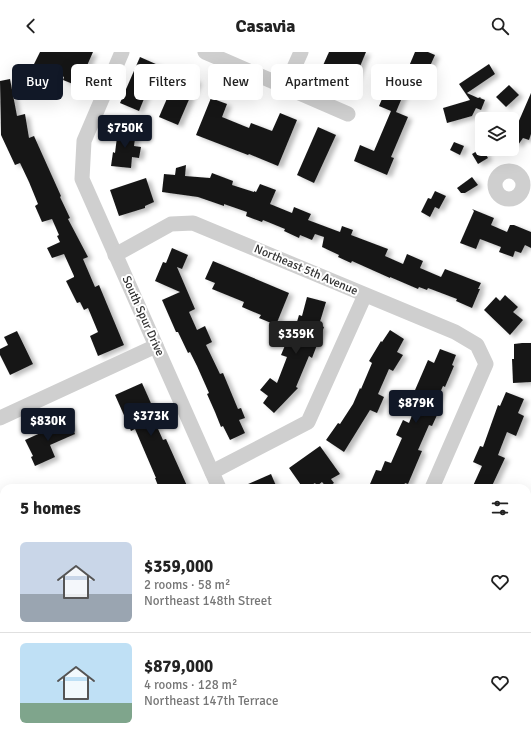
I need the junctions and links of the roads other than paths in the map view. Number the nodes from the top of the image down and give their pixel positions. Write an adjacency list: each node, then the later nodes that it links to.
1 (122, 52): 8 (street, South Spur Drive)
2 (205, 52): 5 (street)
3 (301, 52): 4 (street)
4 (296, 64)
5 (271, 82)
6 (314, 100): 7 (street)
7 (348, 114)
8 (115, 255): 9 (street, Northeast 5th Avenue); 10 (street, South Spur Drive)
9 (365, 295): 12 (street); 14 (street, Northeast 5th Avenue)
10 (156, 346): 11 (street); 12 (street, South Spur Drive)
11 (0, 418)
12 (212, 472): 13 (street, South Spur Drive)
13 (218, 484)
14 (434, 484)

